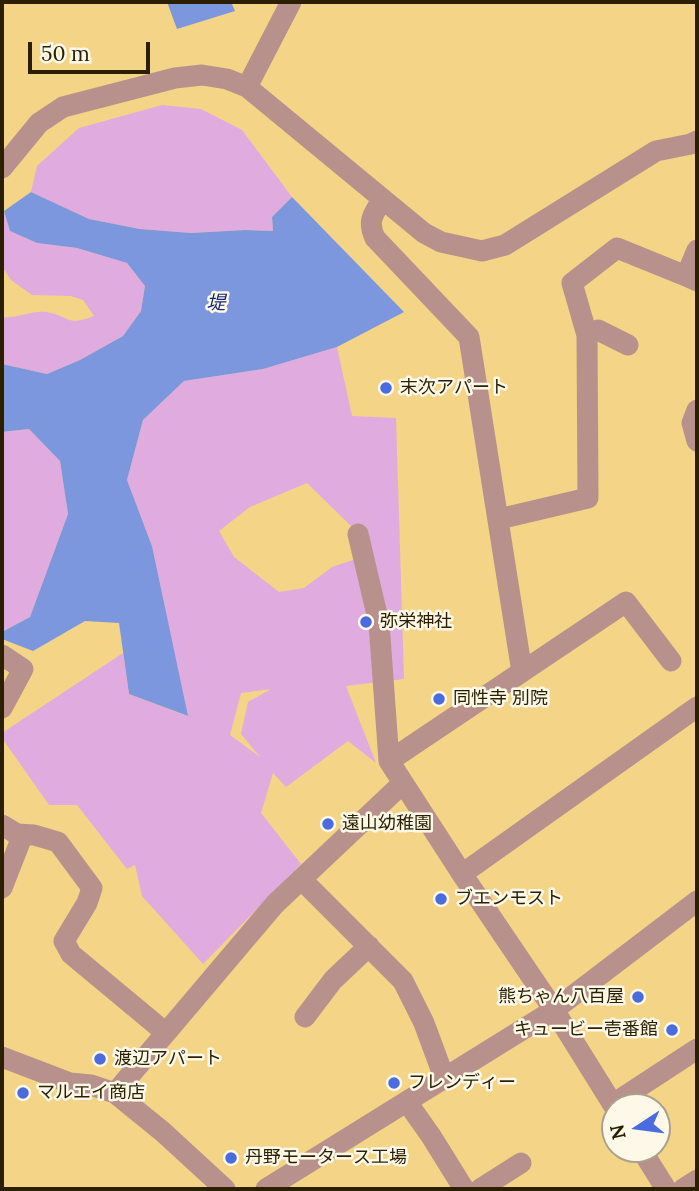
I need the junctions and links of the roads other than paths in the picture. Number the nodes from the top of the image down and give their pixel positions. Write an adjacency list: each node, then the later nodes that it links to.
1 (291, 2): 2 (street)
2 (247, 87): 4 (street); 5 (street)
3 (697, 141): 5 (street)
4 (2, 168)
5 (383, 199): 12 (street)
6 (697, 250): 7 (street)
7 (692, 279): 8 (street)
8 (587, 335): 9 (street); 12 (street)
9 (628, 345)
10 (697, 411): 11 (street)
11 (697, 441)
12 (499, 519): 16 (street)
13 (358, 534): 19 (street)
14 (2, 655): 18 (street)
15 (671, 661): 16 (street)
16 (522, 672): 19 (street)
17 (697, 707): 22 (street)
18 (2, 708)
19 (389, 761): 20 (street)
20 (403, 783): 22 (street); 23 (street)
21 (9, 830): 24 (street); 29 (street)
22 (462, 874): 27 (street)
23 (300, 879): 26 (street); 29 (street)
24 (2, 888)
25 (697, 901): 27 (street)
26 (369, 947): 28 (street); 32 (street)
27 (554, 1010): 32 (street); 34 (street)
28 (305, 1017)
29 (166, 1033): 33 (street)
30 (697, 1049): 35 (street)
31 (2, 1057): 33 (street)
32 (446, 1080): 36 (street)
33 (115, 1093): 40 (street)
34 (606, 1093)
35 (633, 1093)
36 (407, 1102): 41 (street); 42 (street)
37 (521, 1163): 43 (street)
38 (650, 1163): 44 (street)
39 (697, 1180): 45 (street)
40 (225, 1189)
41 (266, 1189)
42 (464, 1189)
43 (480, 1189)
44 (666, 1189)
45 (682, 1189)

